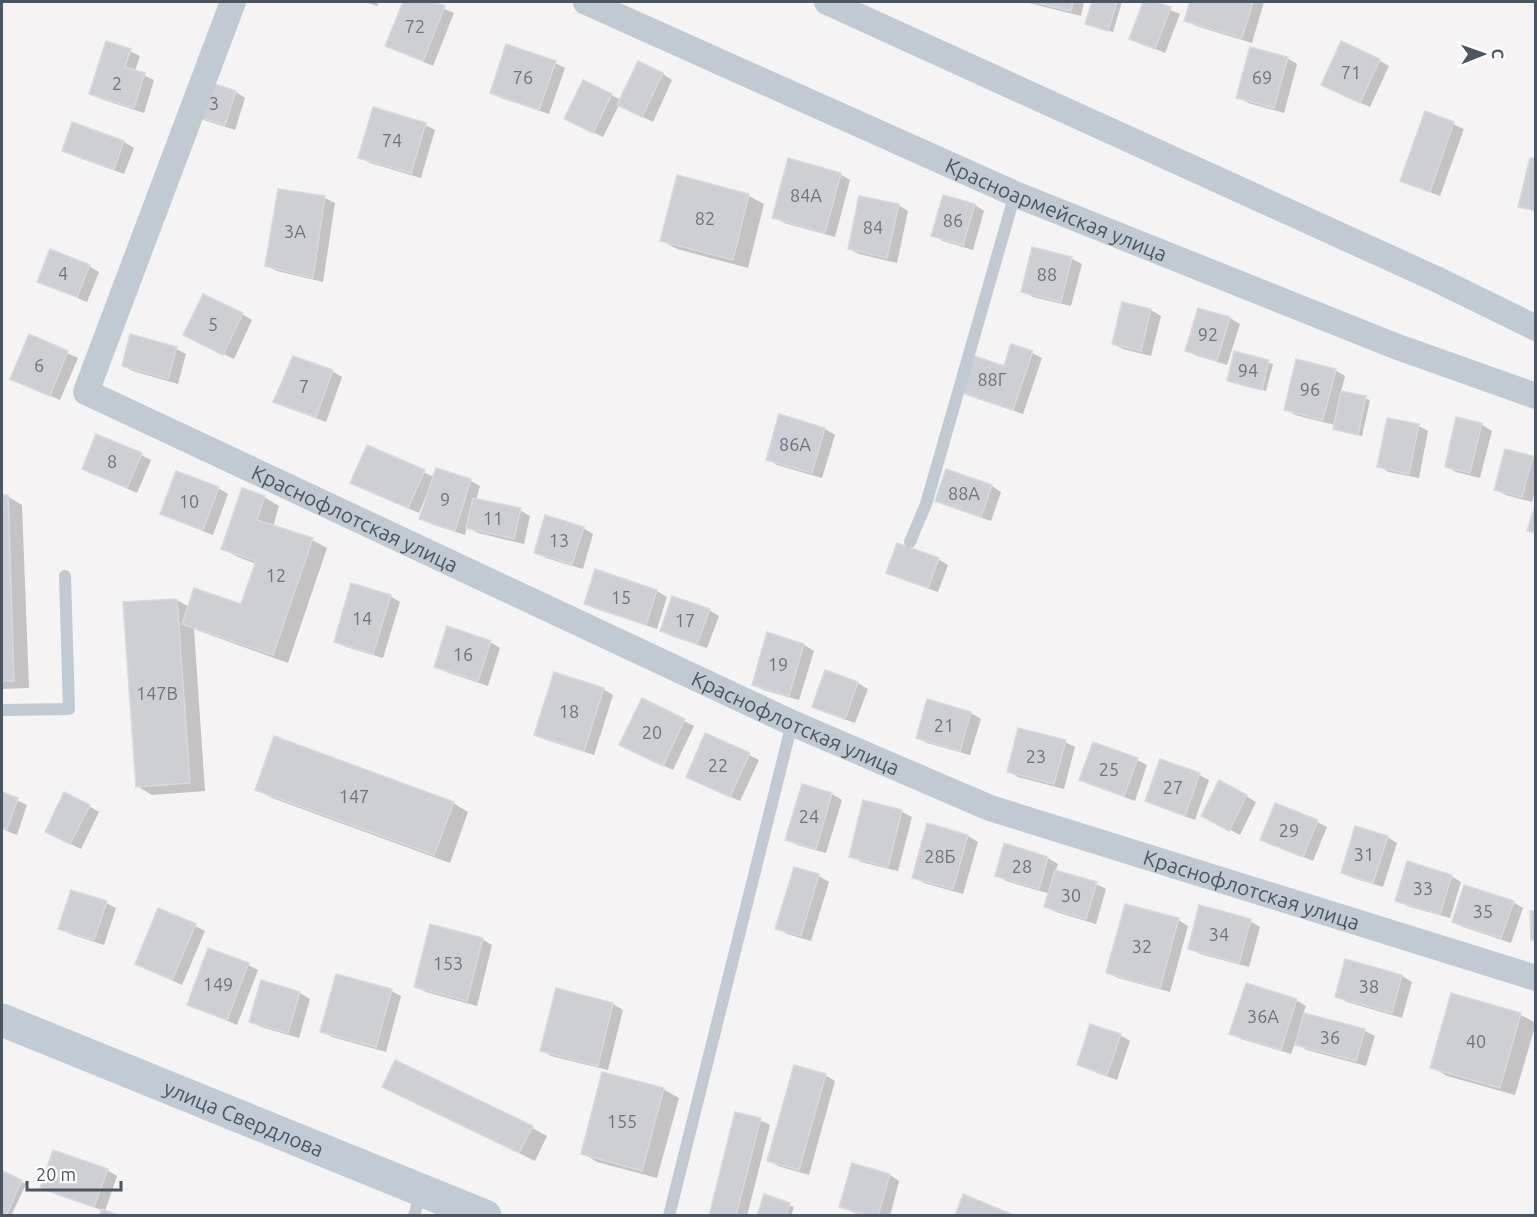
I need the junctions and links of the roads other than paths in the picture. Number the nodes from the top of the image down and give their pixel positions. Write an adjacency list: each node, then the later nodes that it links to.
1 (233, 2): 10 (street, Краснофлотская улица)
2 (586, 2): 4 (street, Красноармейская улица)
3 (827, 2): 5 (street)
4 (1015, 194): 6 (street, Красноармейская улица); 7 (lane)
5 (1536, 328)
6 (1536, 396)
7 (910, 542)
8 (66, 576): 9 (lane)
9 (2, 710)
10 (792, 723): 11 (street, Краснофлотская улица); 15 (lane)
11 (1536, 978)
12 (2, 1020): 13 (main road, улица Свердлова)
13 (418, 1203): 14 (main road, улица Свердлова)
14 (485, 1215)
15 (669, 1215)

